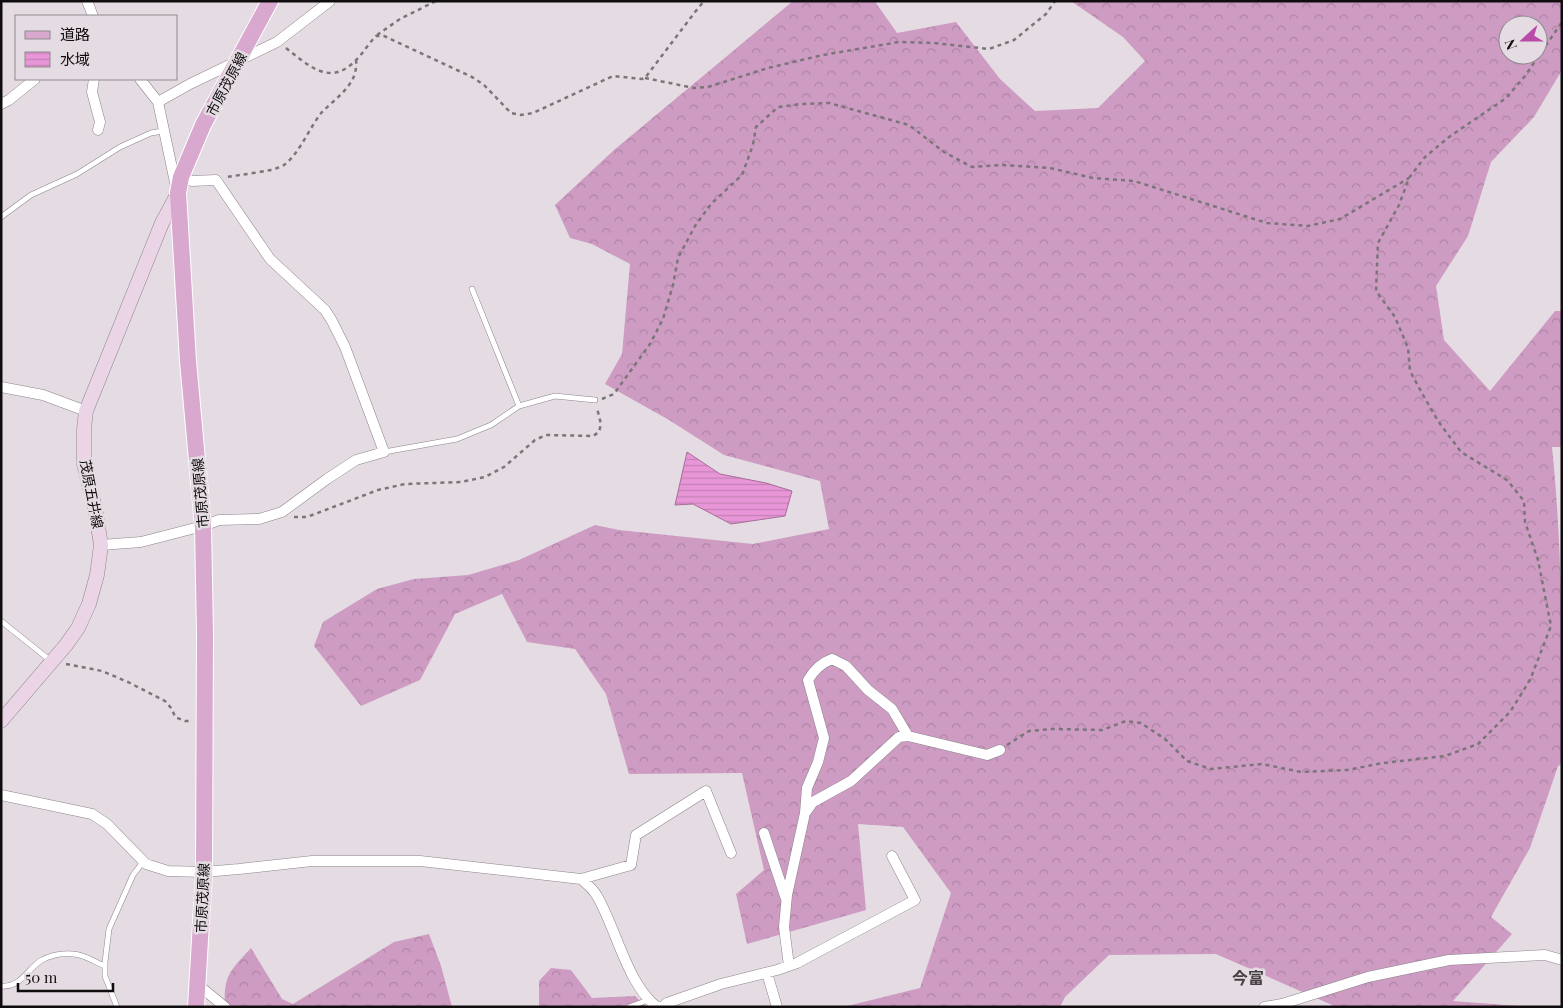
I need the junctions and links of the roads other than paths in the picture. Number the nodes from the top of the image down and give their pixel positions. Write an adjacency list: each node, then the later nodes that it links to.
1 (87, 1): 4 (street)
2 (270, 1): 5 (main road, 市原茂原線)
3 (330, 1): 5 (street)
4 (93, 15)
5 (238, 61): 9 (street); 13 (main road, 市原茂原線)
6 (34, 80): 10 (street)
7 (94, 80): 11 (street)
8 (141, 80): 9 (street)
9 (158, 102): 12 (street)
10 (1, 104)
11 (98, 130)
12 (163, 131): 13 (street); 14 (lane)
13 (180, 185): 19 (main road, 茂原五井線); 20 (street); 21 (main road, 市原茂原線)
14 (1, 218)
15 (472, 289): 18 (lane)
16 (1, 387): 19 (street)
17 (595, 400): 18 (lane)
18 (519, 406): 20 (lane)
19 (86, 411): 22 (main road, 茂原五井線)
20 (384, 452): 21 (street)
21 (203, 526): 22 (street); 34 (main road, 市原茂原線)
22 (101, 545): 24 (main road, 茂原五井線)
23 (1, 621): 24 (lane)
24 (52, 662): 25 (main road, 茂原五井線)
25 (1, 721)
26 (908, 736): 27 (street); 29 (street); 29 (street)
27 (1000, 750)
28 (1, 795): 33 (street)
29 (805, 813): 36 (street)
30 (764, 833): 36 (street)
31 (731, 853): 35 (street)
32 (892, 856): 39 (street)
33 (144, 862): 34 (street); 38 (lane)
34 (204, 872): 35 (street); 41 (main road, 市原茂原線)
35 (581, 879): 43 (street)
36 (787, 900): 39 (street)
37 (1562, 960): 51 (street)
38 (105, 966): 42 (lane); 44 (lane)
39 (789, 966): 40 (street)
40 (767, 973): 49 (street); 50 (street)
41 (197, 984): 45 (main road, 市原茂原線); 46 (street)
42 (1, 986)
43 (648, 1000): 47 (lane); 48 (street)
44 (117, 1007)
45 (196, 1007)
46 (225, 1007)
47 (629, 1007)
48 (657, 1007)
49 (662, 1007)
50 (777, 1007)
51 (1264, 1007)

